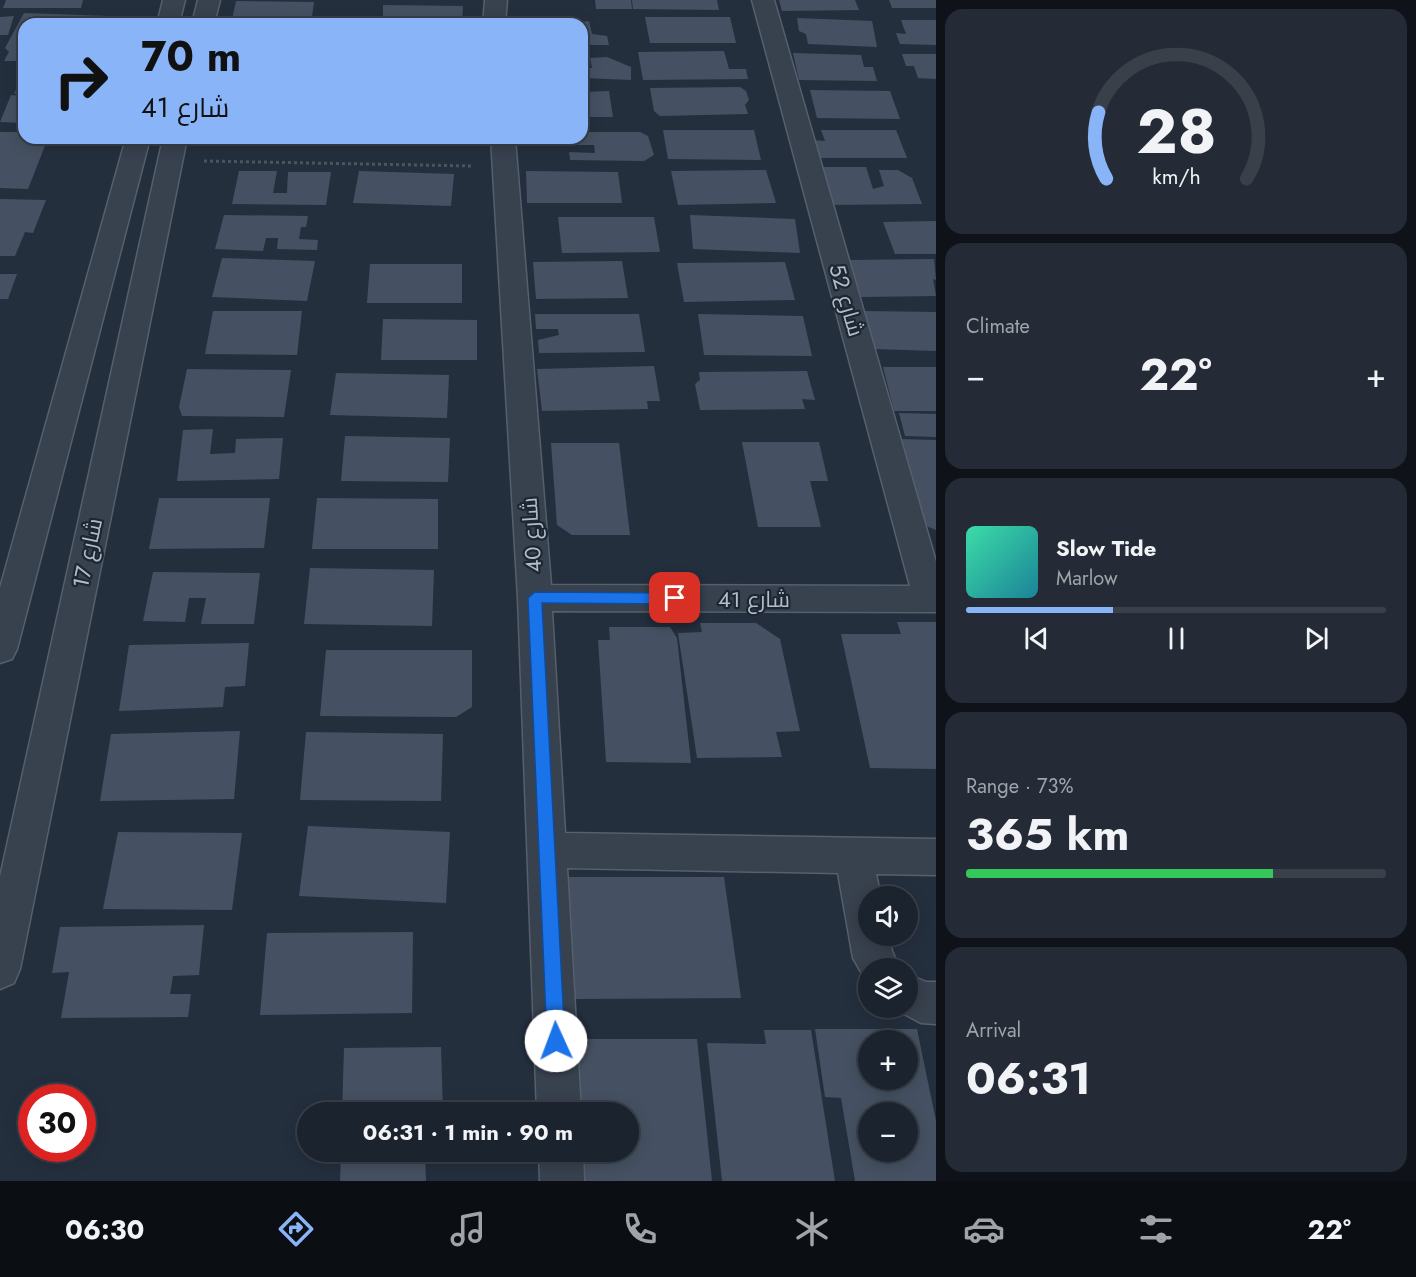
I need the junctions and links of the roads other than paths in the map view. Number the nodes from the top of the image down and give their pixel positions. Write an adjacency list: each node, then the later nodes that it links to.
1 (174, 0): 5 (street)
2 (209, 0): 6 (street)
3 (496, 0): 7 (street)
4 (764, 0): 12 (street, شارع 52)
5 (170, 18)
6 (204, 18)
7 (494, 18)
8 (136, 144): 13 (street)
9 (172, 149): 18 (street, شارع 17)
10 (505, 152): 11 (street, شارع 40)
11 (535, 598): 12 (street, شارع 41); 14 (street, شارع 40)
12 (933, 599)
13 (0, 649)
14 (548, 850): 15 (street); 21 (street, شارع 40)
15 (854, 856): 16 (street); 17 (street)
16 (936, 857)
17 (859, 886)
18 (0, 969)
19 (918, 1000): 20 (street)
20 (936, 1003)
21 (559, 1102)
22 (561, 1162): 23 (street)
23 (562, 1181)

